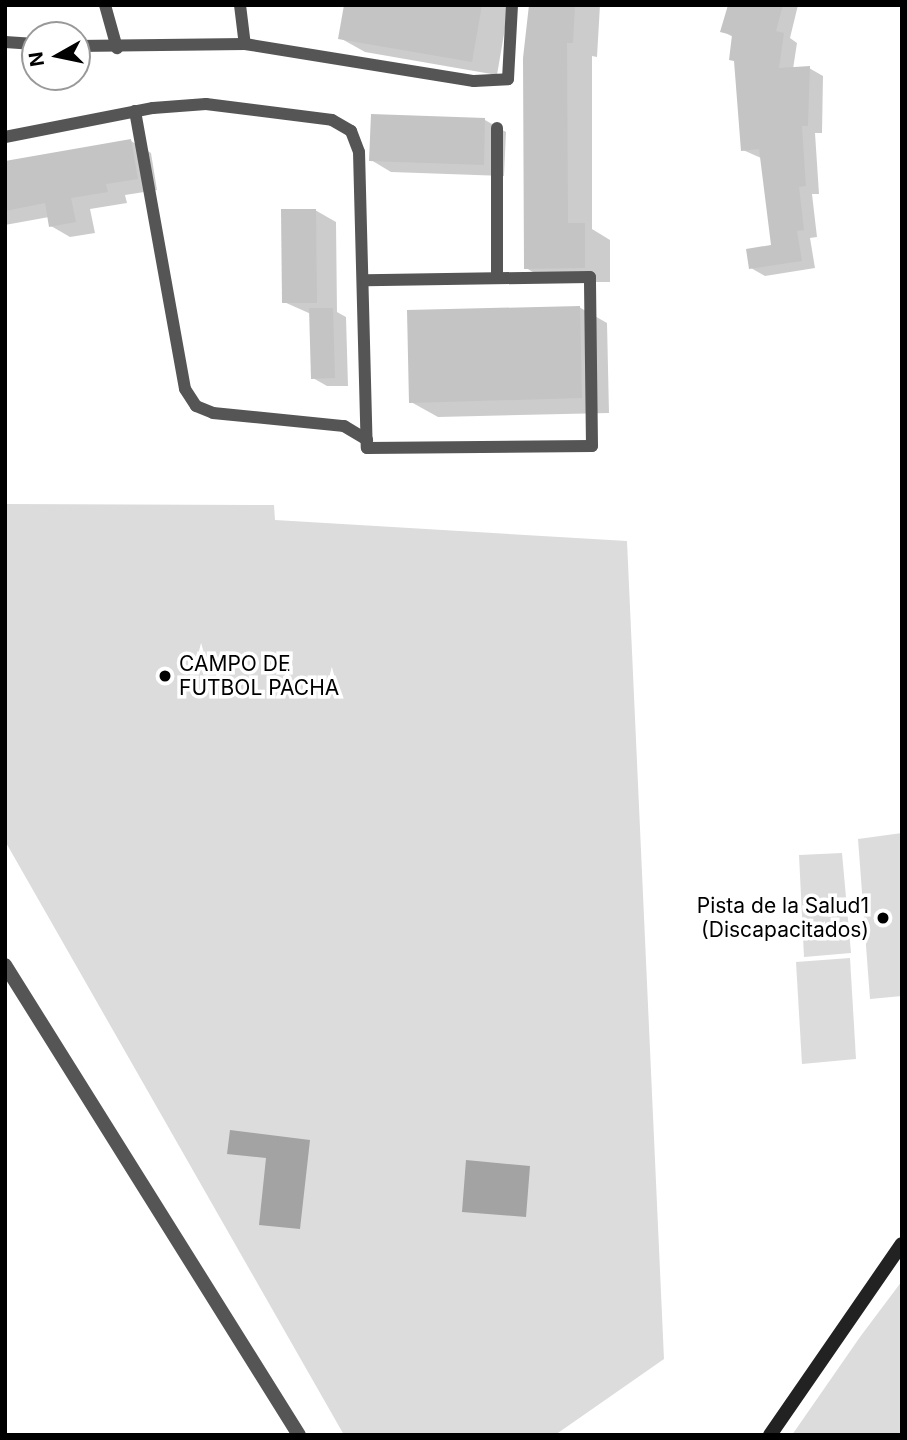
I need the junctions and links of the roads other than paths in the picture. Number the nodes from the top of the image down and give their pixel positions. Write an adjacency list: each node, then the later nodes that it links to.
1 (104, 5): 6 (lane)
2 (240, 5): 4 (lane)
3 (512, 5): 4 (lane)
4 (245, 44): 6 (lane)
5 (91, 47): 6 (lane)
6 (117, 48)
7 (135, 111): 9 (lane); 11 (lane); 12 (lane)
8 (497, 128): 10 (lane)
9 (5, 137)
10 (497, 278): 11 (lane); 12 (lane)
11 (366, 280): 12 (lane)
12 (367, 440)
13 (5, 965): 15 (street)
14 (902, 1244): 16 (main road)
15 (299, 1435)
16 (770, 1435)

